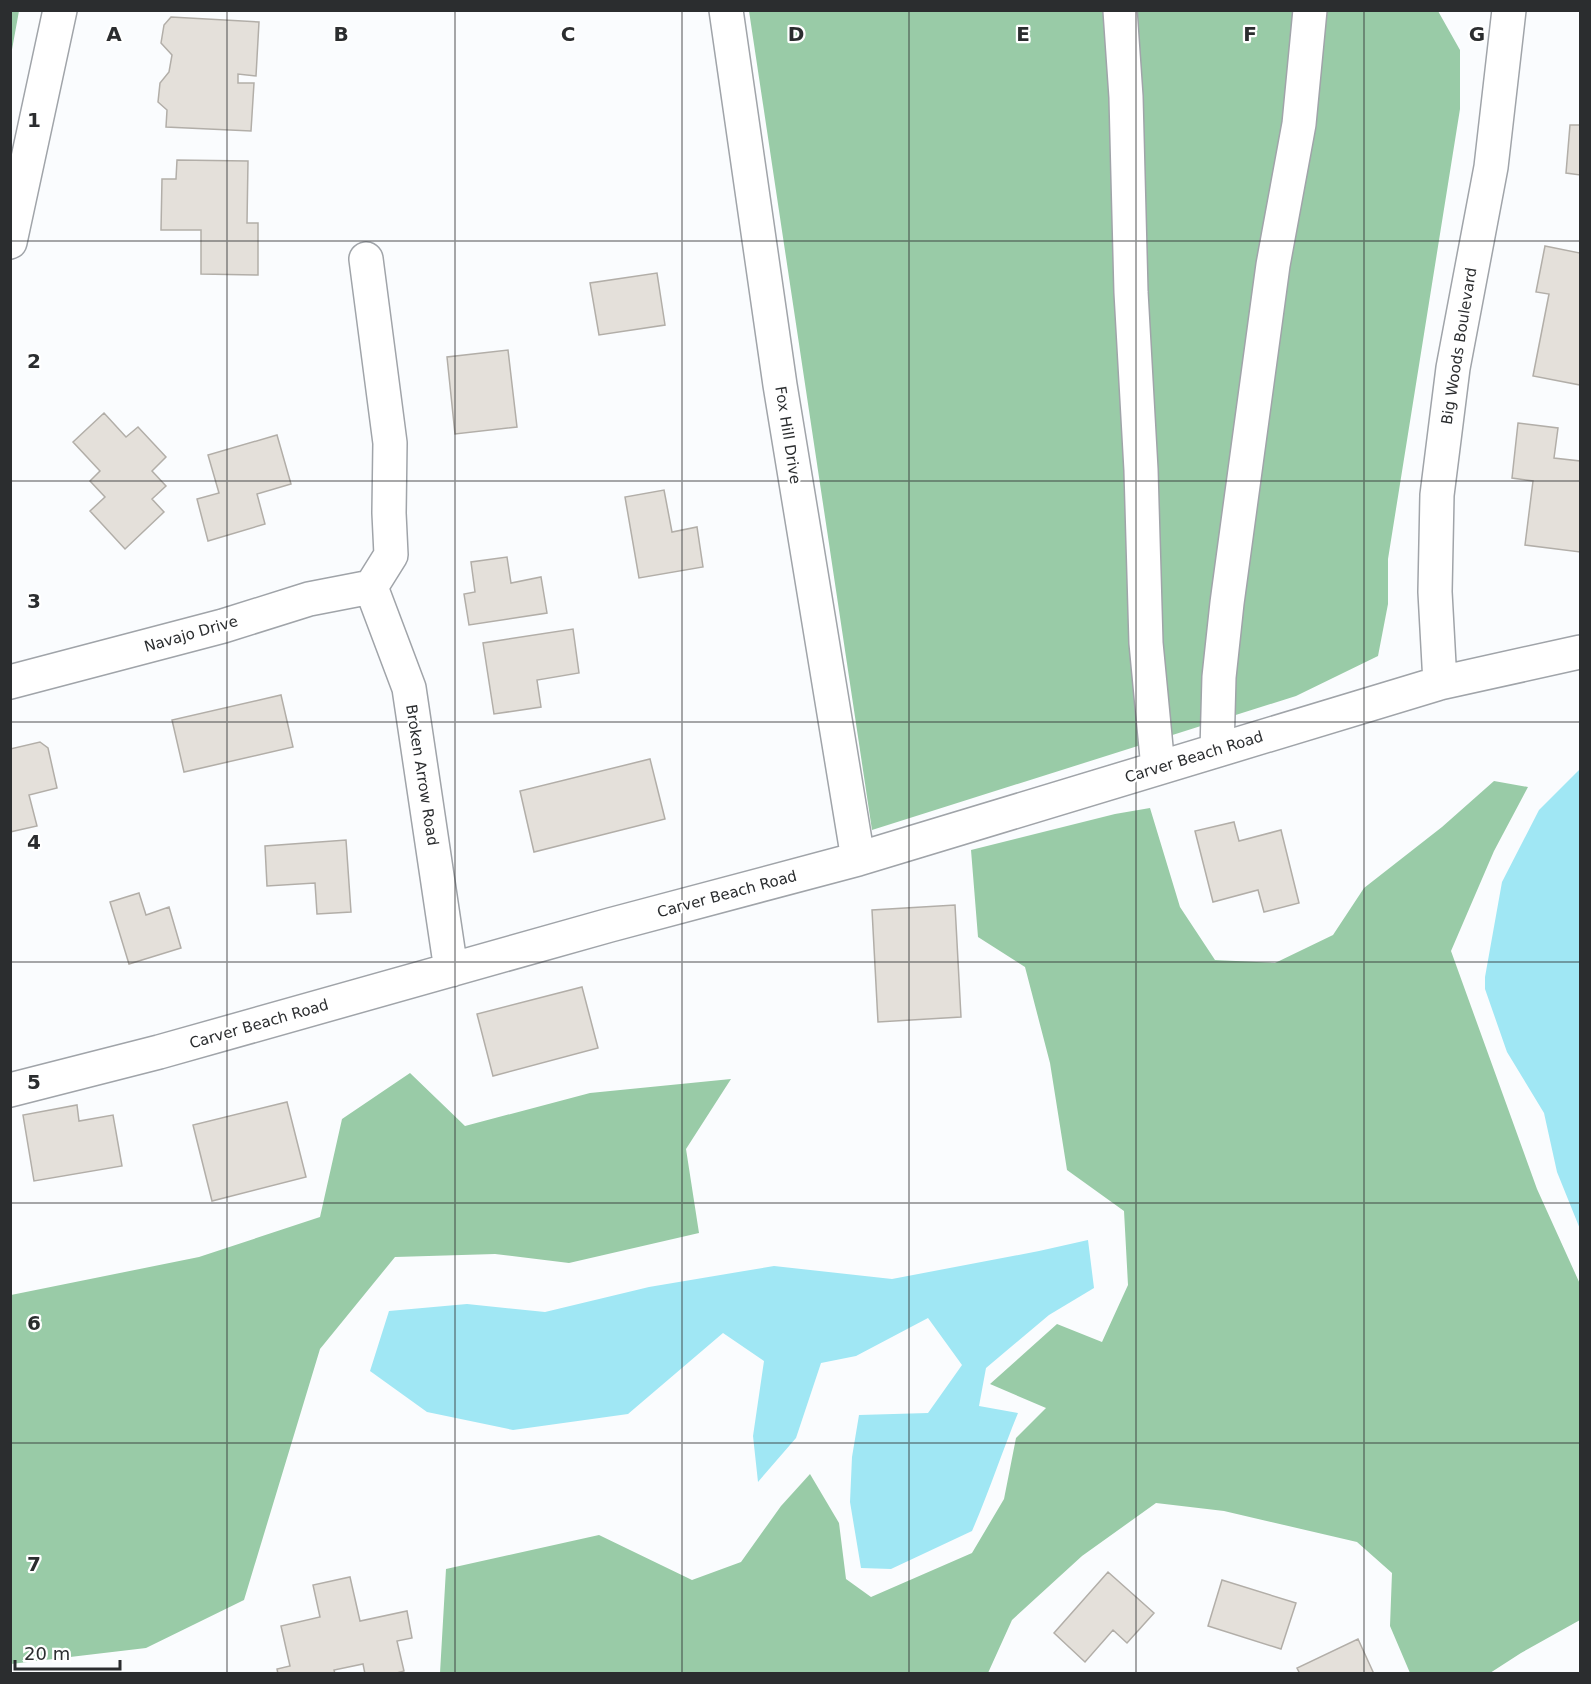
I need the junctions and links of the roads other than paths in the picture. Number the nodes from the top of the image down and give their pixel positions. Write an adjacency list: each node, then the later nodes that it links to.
1 (60, 10): 6 (street)
2 (726, 10): 14 (street, Fox Hill Drive)
3 (1120, 10): 13 (street)
4 (1310, 10): 12 (street)
5 (1509, 10): 11 (street, Big Woods Boulevard)
6 (10, 242)
7 (366, 260): 8 (street)
8 (371, 587): 10 (street, Navajo Drive); 15 (street, Broken Arrow Road)
9 (1581, 652): 11 (street, Carver Beach Road)
10 (10, 682)
11 (1440, 683): 12 (street, Carver Beach Road)
12 (1217, 750): 13 (street, Carver Beach Road)
13 (1158, 768): 14 (street, Carver Beach Road)
14 (858, 859): 15 (street, Carver Beach Road)
15 (452, 970): 16 (street, Carver Beach Road)
16 (10, 1090)

